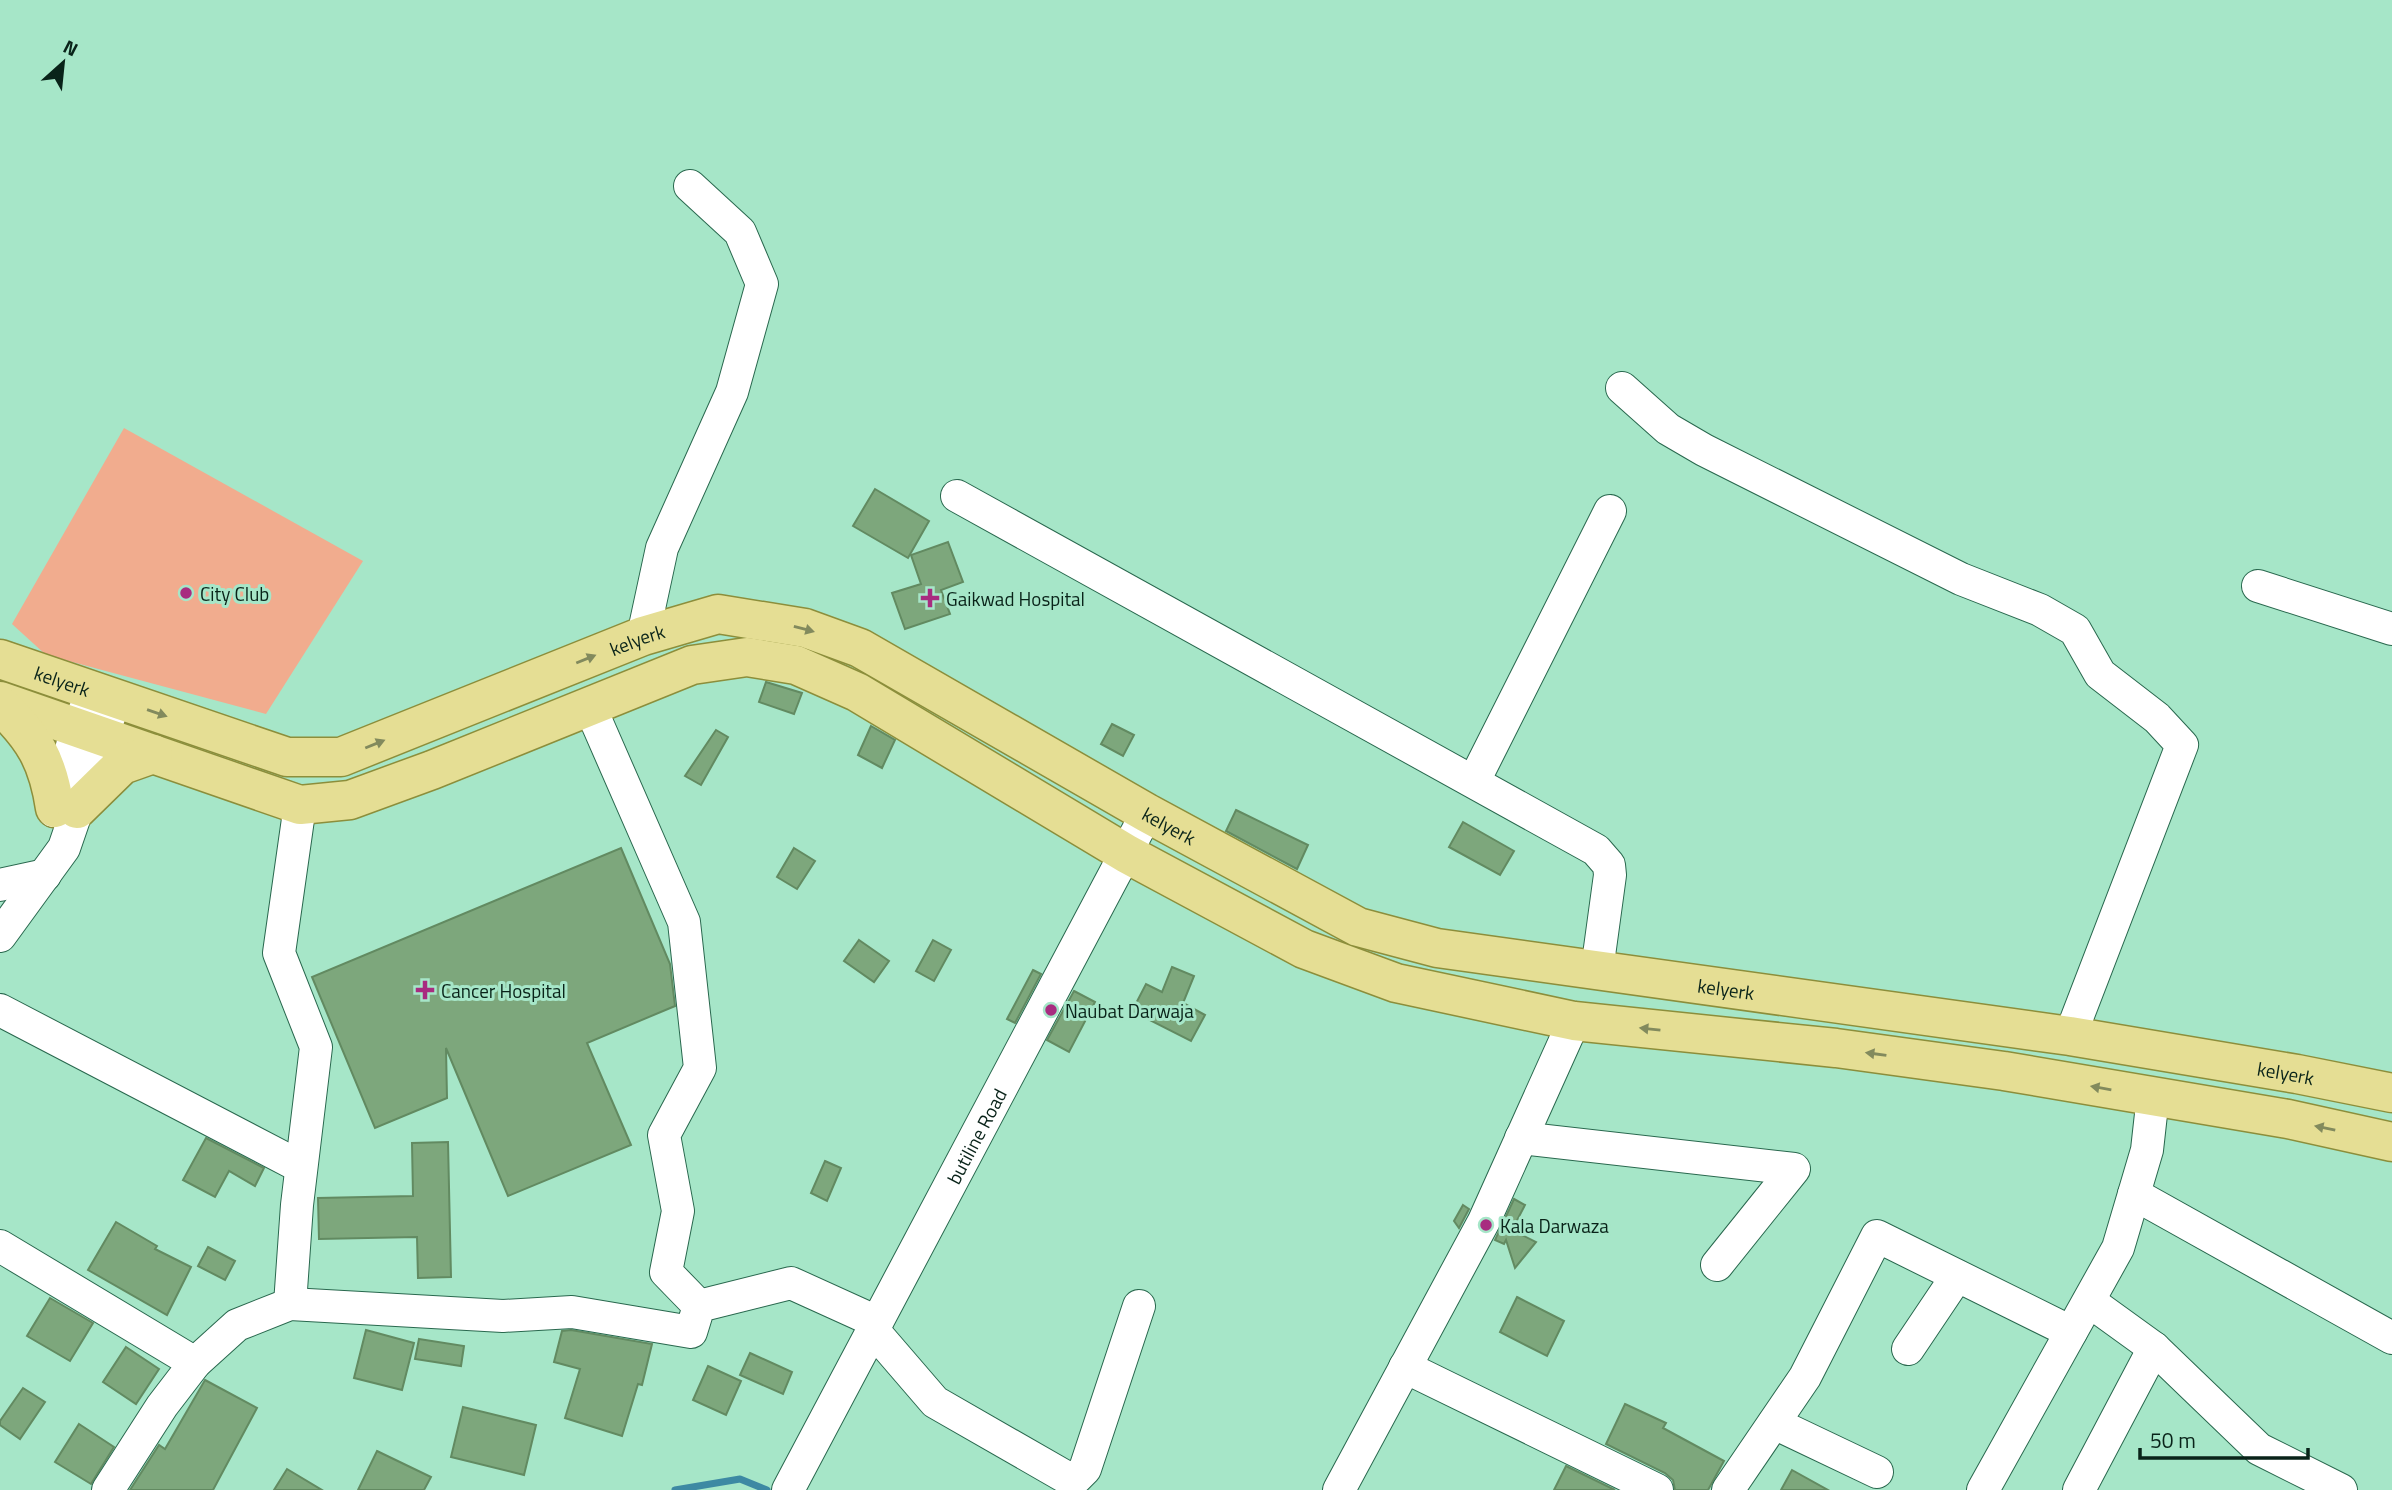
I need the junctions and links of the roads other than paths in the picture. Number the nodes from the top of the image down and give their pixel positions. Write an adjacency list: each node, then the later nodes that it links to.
1 (690, 186): 7 (street)
2 (1622, 388): 25 (street)
3 (957, 496): 14 (street)
4 (1610, 511): 14 (street)
5 (2258, 586): 6 (street)
6 (2392, 629)
7 (643, 636): 9 (main road, kelyerk, one-way to 7); 17 (main road, kelyerk, one-way to 17)
8 (0, 659): 9 (main road, kelyerk)
9 (105, 695): 12 (street)
10 (0, 703): 12 (main road); 16 (main road)
11 (590, 706): 15 (main road); 18 (main road); 39 (street)
12 (89, 732): 13 (main road); 16 (street)
13 (153, 754): 15 (main road); 16 (main road)
14 (1474, 781): 22 (street)
15 (300, 805): 32 (street)
16 (66, 808): 19 (street)
17 (1147, 813): 18 (street, butiline Road); 22 (main road, kelyerk)
18 (1127, 854): 24 (main road); 41 (street, butiline Road)
19 (46, 875): 20 (street); 21 (street)
20 (0, 886)
21 (0, 936)
22 (1597, 970): 25 (main road, kelyerk)
23 (0, 1010): 32 (street)
24 (1574, 1021): 28 (main road, one-way to 24); 30 (street)
25 (2070, 1036): 26 (main road, kelyerk)
26 (2297, 1074): 27 (main road, kelyerk); 29 (main road)
27 (2392, 1093)
28 (2153, 1096): 29 (main road); 33 (street)
29 (2288, 1119): 31 (main road, one-way to 29)
30 (1521, 1138): 35 (street); 47 (street)
31 (2392, 1142)
32 (302, 1167): 38 (street)
33 (2134, 1194): 37 (street); 43 (street)
34 (0, 1246): 46 (street)
35 (1717, 1265)
36 (1957, 1276): 42 (street); 45 (street); 48 (street)
37 (2089, 1301): 42 (street); 44 (street)
38 (290, 1304): 39 (street); 46 (street)
39 (699, 1306): 41 (street)
40 (1139, 1306): 41 (street)
41 (875, 1326): 52 (street, butiline Road)
42 (2071, 1332): 56 (street)
43 (2392, 1338)
44 (2154, 1348): 50 (street); 57 (street)
45 (1909, 1349)
46 (195, 1363): 51 (street)
47 (1405, 1367): 53 (street); 54 (street)
48 (1774, 1423): 49 (street); 55 (street)
49 (1877, 1472)
50 (2082, 1489)
51 (108, 1490)
52 (788, 1490)
53 (1339, 1490)
54 (1657, 1490)
55 (1728, 1490)
56 (1983, 1490)
57 (2341, 1490)

